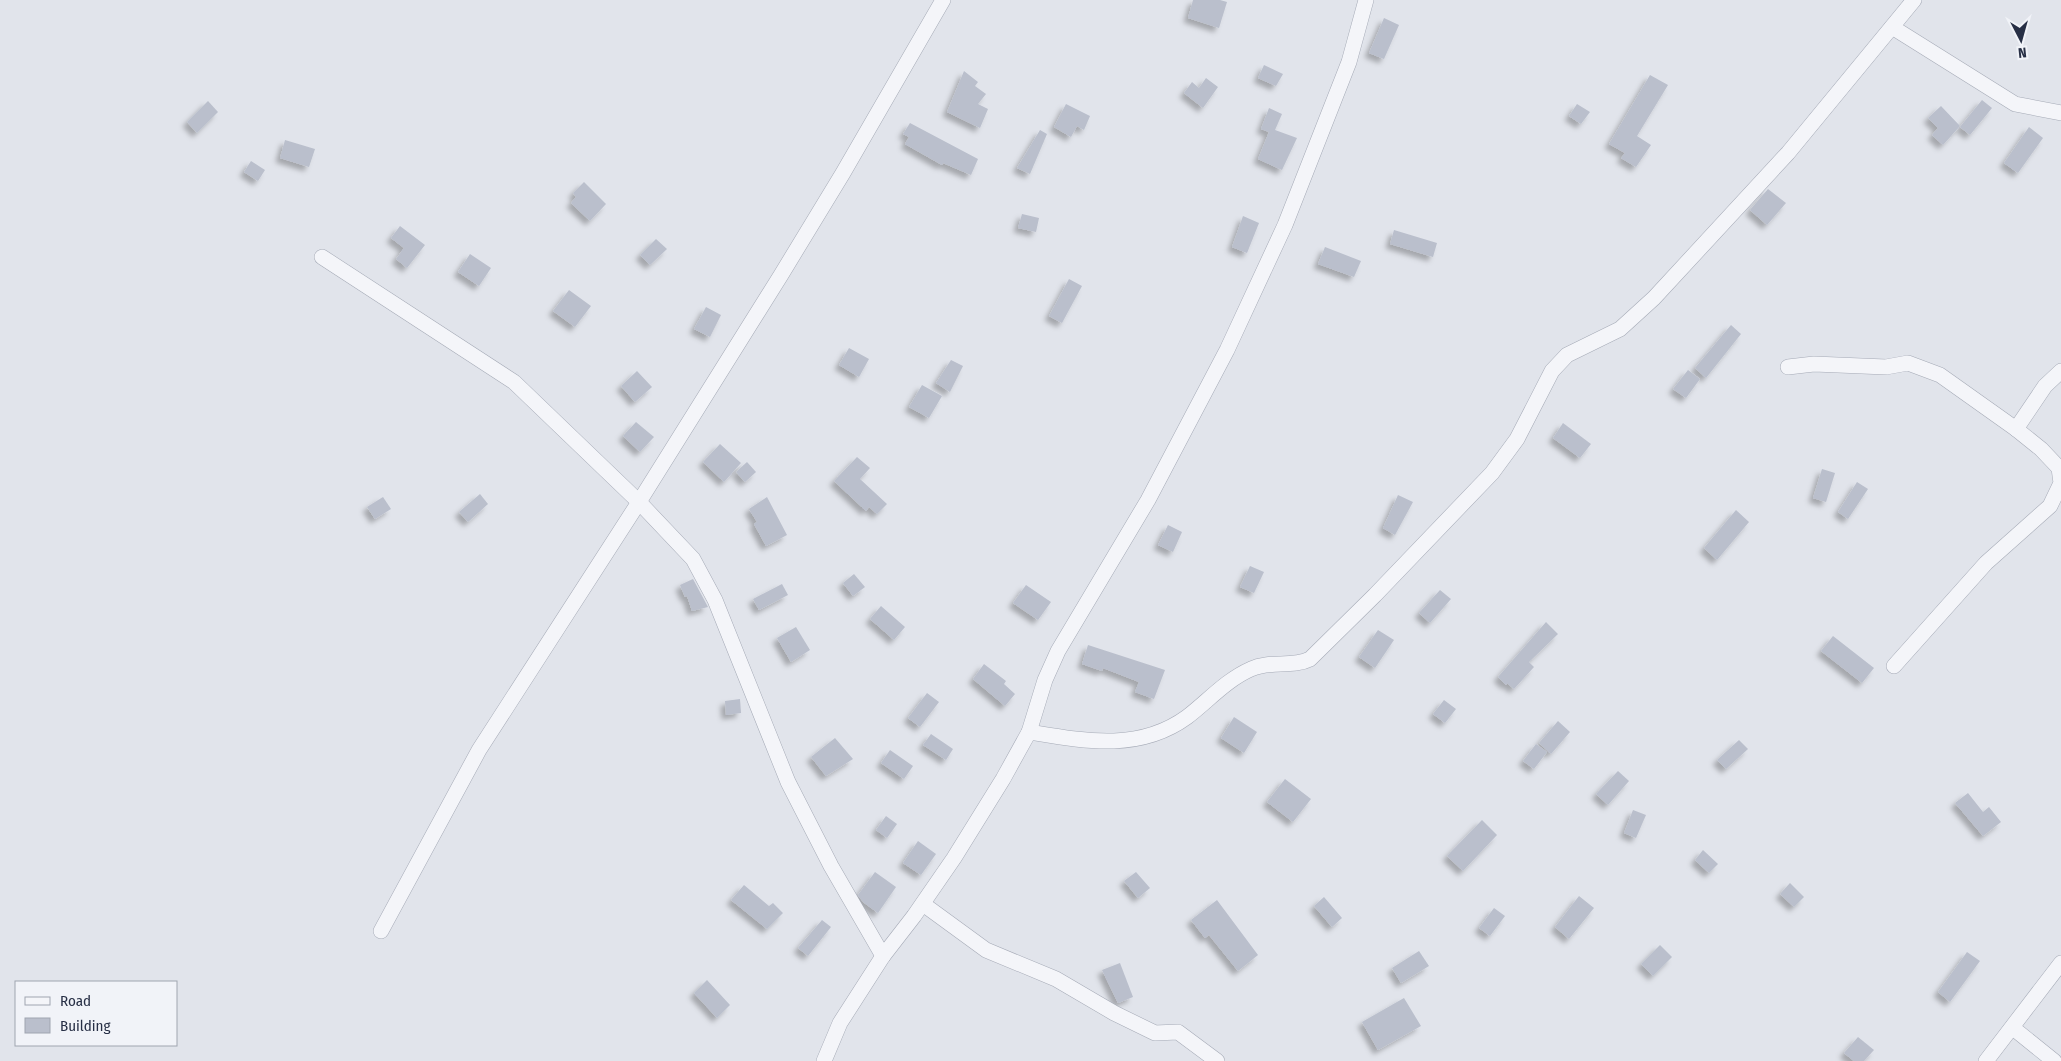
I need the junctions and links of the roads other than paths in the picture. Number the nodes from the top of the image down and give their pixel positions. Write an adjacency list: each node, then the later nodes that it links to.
1 (943, 0): 10 (street)
2 (1366, 0): 12 (street)
3 (1914, 0): 4 (street)
4 (1892, 27): 5 (street); 12 (street)
5 (2061, 113)
6 (322, 257): 10 (street)
7 (1788, 367): 9 (street)
8 (2061, 371): 9 (street)
9 (2016, 429): 11 (street)
10 (639, 502): 14 (street); 15 (street)
11 (1894, 666)
12 (1029, 732): 13 (street)
13 (923, 904): 15 (street); 19 (street)
14 (381, 931)
15 (883, 956): 18 (street)
16 (2061, 963): 17 (street)
17 (2013, 1028): 20 (street); 21 (street)
18 (824, 1061)
19 (1217, 1061)
20 (1986, 1061)
21 (2054, 1061)

